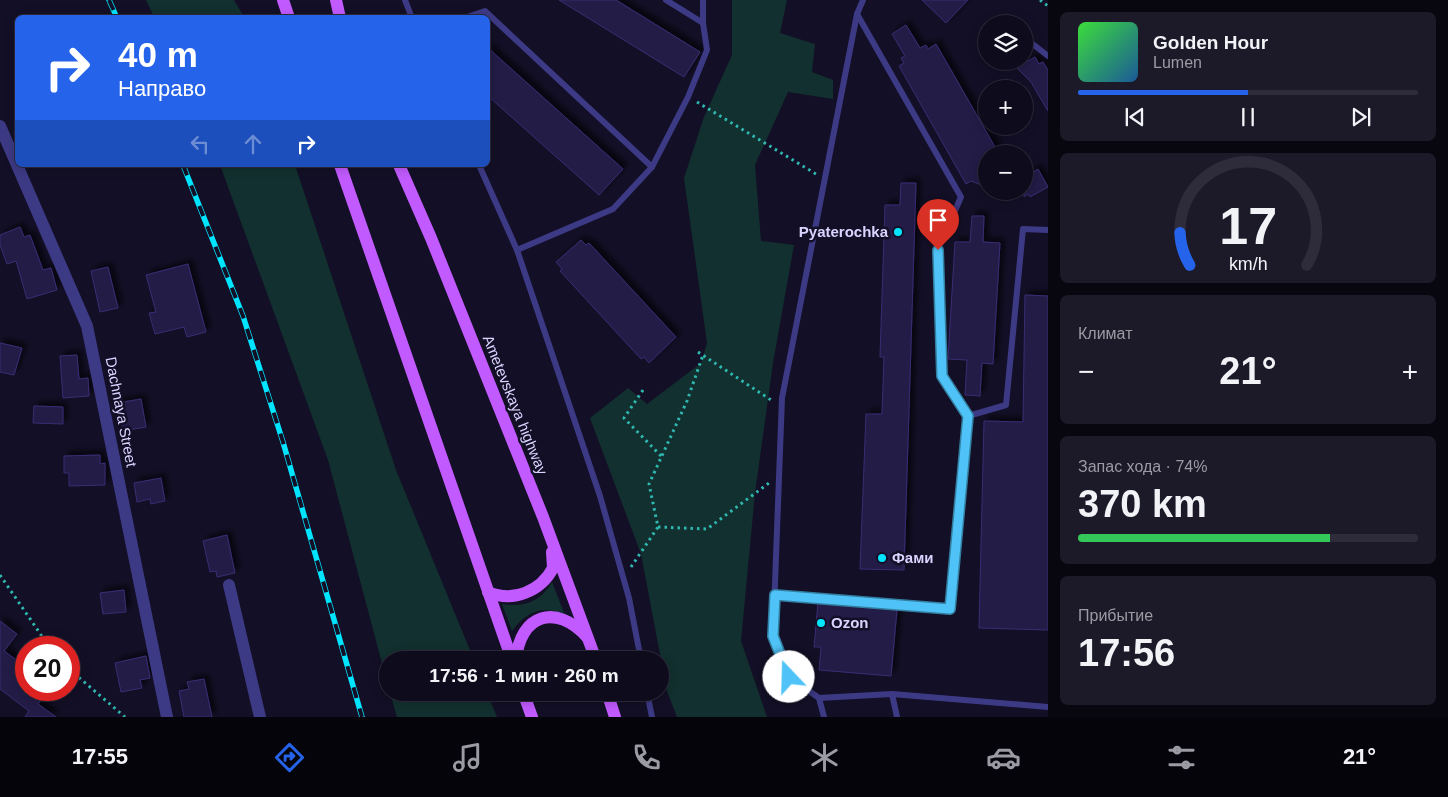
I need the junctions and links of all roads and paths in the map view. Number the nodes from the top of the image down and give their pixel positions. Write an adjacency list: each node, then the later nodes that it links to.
1 (283, 0): 10 (main road)
2 (336, 0): 11 (main road)
3 (405, 0): 12 (lane)
4 (666, 0): 16 (lane)
5 (703, 0): 16 (lane)
6 (863, 0): 9 (lane)
7 (1040, 0): 8 (path)
8 (1048, 6)
9 (857, 14): 27 (lane); 34 (lane)
10 (288, 15)
11 (339, 15)
12 (411, 15)
13 (473, 15): 14 (lane)
14 (489, 15)
15 (490, 16): 22 (lane)
16 (703, 23): 19 (lane)
17 (1033, 44): 18 (lane)
18 (1048, 56)
19 (688, 97): 22 (lane); 27 (path)
20 (0, 126): 21 (street, Dachnaya Street)
21 (15, 160)
22 (652, 166): 29 (lane)
23 (18, 167): 58 (street, Dachnaya Street)
24 (341, 167): 42 (main road)
25 (400, 167): 38 (main road, Ametevskaya highway)
26 (479, 167): 29 (lane)
27 (825, 179): 33 (lane)
28 (1048, 230): 34 (lane)
29 (517, 250): 49 (lane)
30 (698, 352): 31 (path)
31 (703, 355): 33 (path); 35 (path)
32 (643, 390): 35 (path)
33 (782, 407): 36 (lane)
34 (968, 416): 43 (lane)
35 (662, 457): 37 (path)
36 (779, 476): 37 (path); 43 (lane)
37 (658, 527): 39 (path)
38 (550, 537): 42 (main road); 45 (main road, Ametevskaya highway)
39 (631, 567)
40 (0, 575): 44 (path)
41 (228, 585): 59 (street)
42 (488, 592): 46 (main road)
43 (775, 595): 52 (lane)
44 (42, 636)
45 (588, 639): 47 (main road); 48 (main road, Ametevskaya highway)
46 (509, 651)
47 (517, 651)
48 (593, 651)
49 (639, 651)
50 (80, 678): 57 (path)
51 (892, 694): 52 (lane); 56 (lane); 64 (lane)
52 (819, 698): 63 (lane)
53 (526, 701): 60 (main road)
54 (610, 701): 61 (main road)
55 (649, 701): 62 (lane)
56 (1048, 707)
57 (126, 717)
58 (166, 717)
59 (260, 717)
60 (532, 717)
61 (615, 717)
62 (652, 717)
63 (824, 717)
64 (898, 717)

